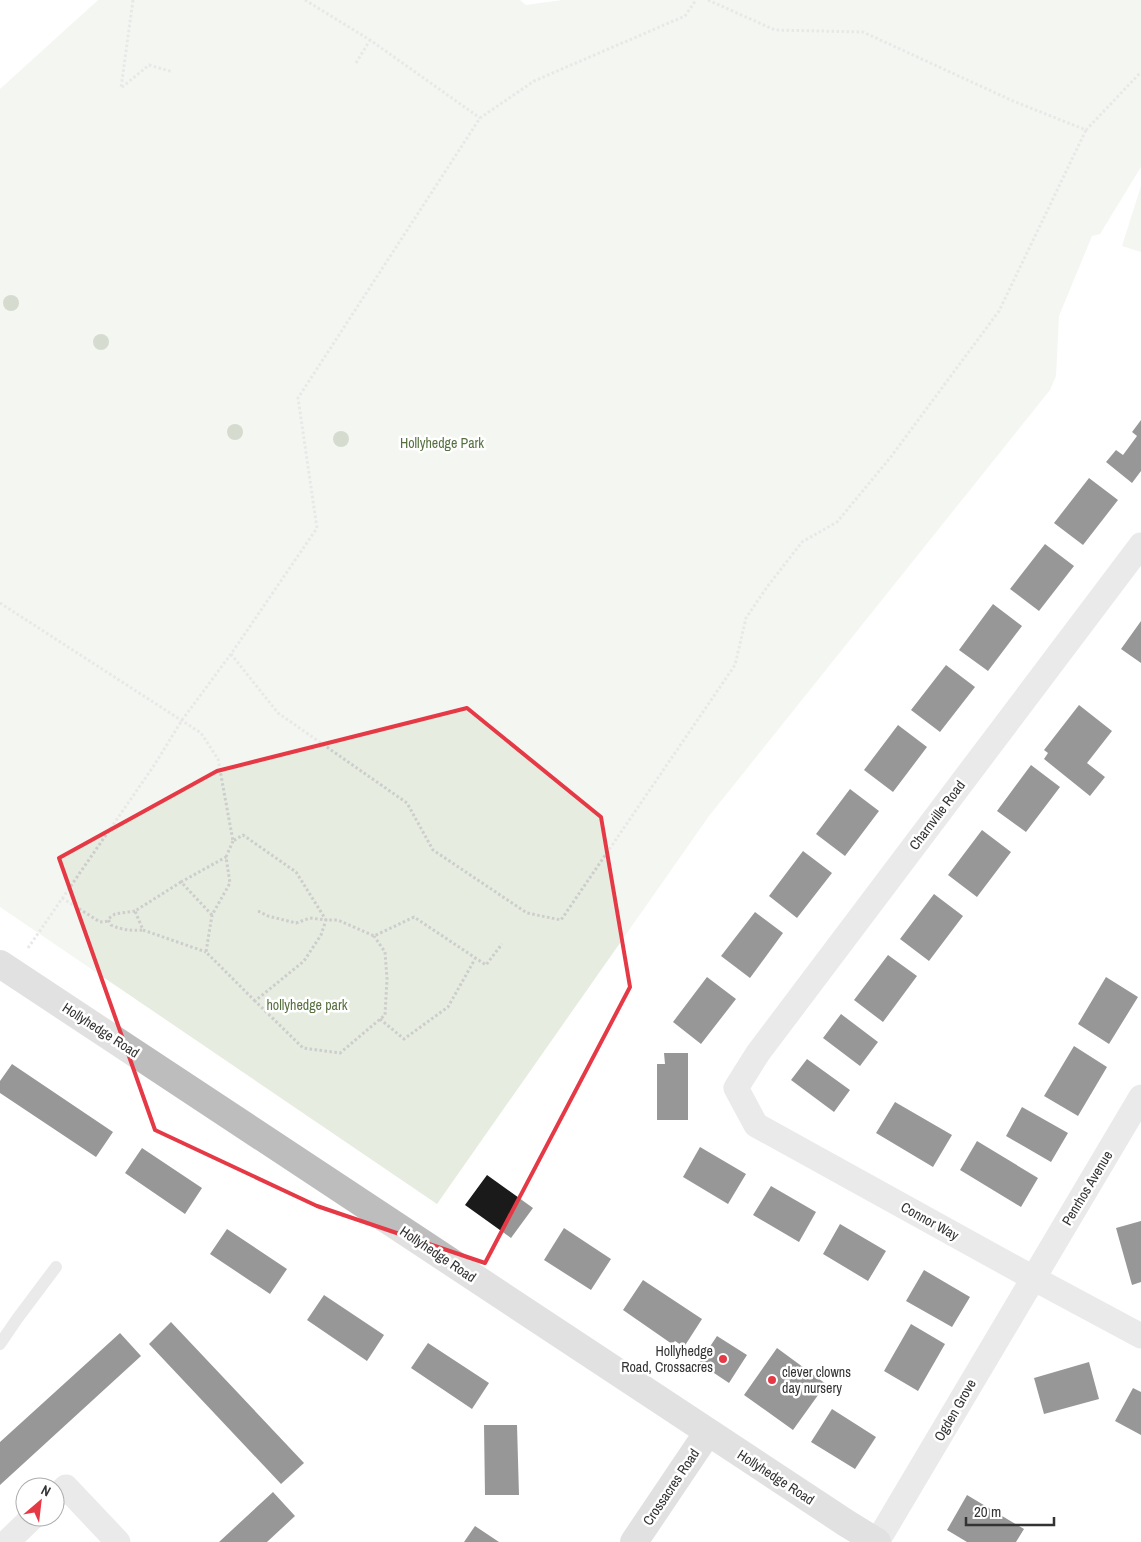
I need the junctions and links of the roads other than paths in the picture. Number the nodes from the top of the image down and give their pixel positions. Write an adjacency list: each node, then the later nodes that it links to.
1 (1141, 545): 3 (street, Charnville Road)
2 (7, 968): 9 (street, Hollyhedge Road)
3 (736, 1088): 6 (street, Connor Way)
4 (1141, 1097): 6 (street, Penrhos Avenue)
5 (56, 1267): 8 (lane)
6 (1032, 1278): 7 (street, Connor Way); 16 (street, Ogden Grove)
7 (1141, 1336)
8 (0, 1344)
9 (708, 1432): 15 (street, Crossacres Road); 16 (street, Hollyhedge Road)
10 (65, 1487): 14 (street)
11 (22, 1527): 13 (street)
12 (0, 1538): 13 (street)
13 (5, 1542)
14 (118, 1542)
15 (634, 1542)
16 (877, 1542)

